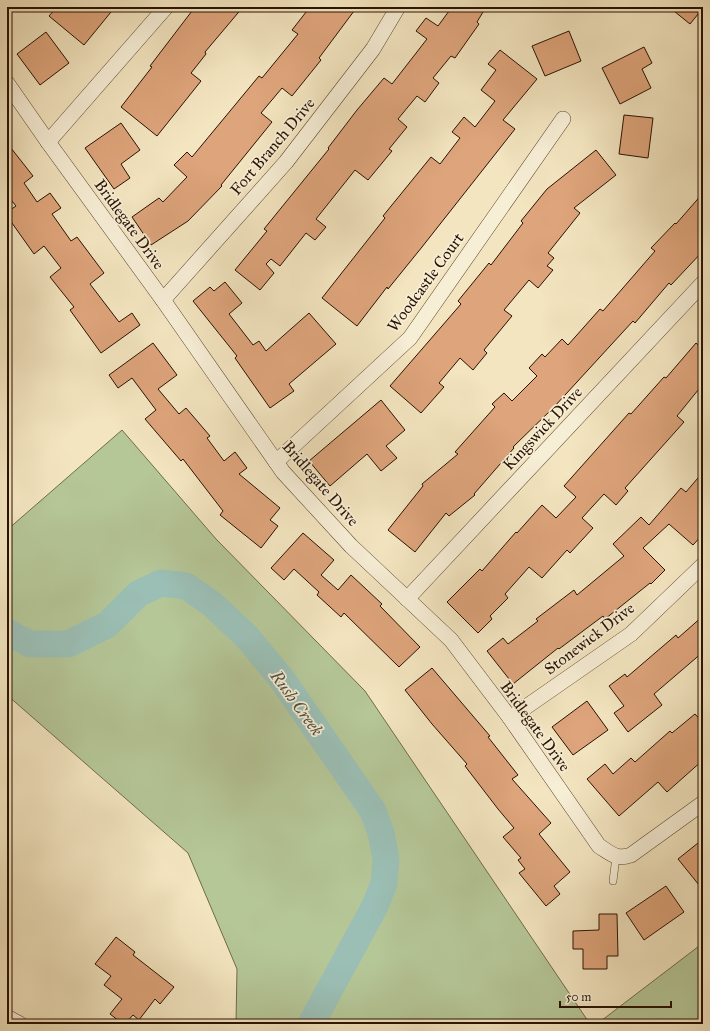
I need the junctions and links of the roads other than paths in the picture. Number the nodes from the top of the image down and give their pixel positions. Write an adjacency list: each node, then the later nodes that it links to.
1 (166, 7): 5 (street)
2 (398, 7): 7 (street, Fort Branch Drive)
3 (7, 82): 5 (street, Bridlegate Drive)
4 (563, 119): 8 (street, Woodcastle Court)
5 (48, 142): 7 (street, Bridlegate Drive)
6 (703, 283): 10 (street, Kingswick Drive)
7 (163, 300): 8 (street, Bridlegate Drive)
8 (276, 462): 10 (street, Bridlegate Drive)
9 (703, 565): 11 (street, Stonewick Drive)
10 (407, 599): 11 (street, Bridlegate Drive)
11 (510, 718): 13 (street, Bridlegate Drive)
12 (703, 803): 13 (street)
13 (620, 857): 14 (lane)
14 (613, 881)
15 (7, 1017): 16 (street)
16 (20, 1024)

